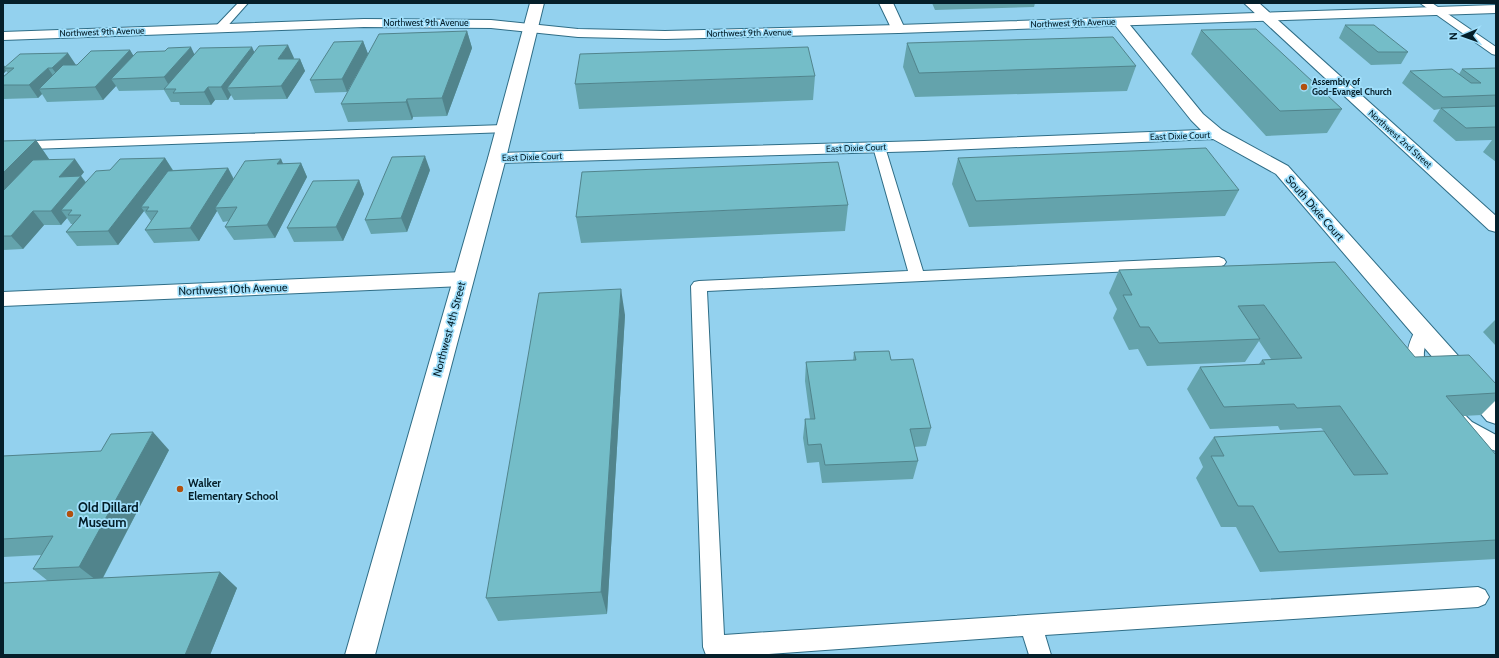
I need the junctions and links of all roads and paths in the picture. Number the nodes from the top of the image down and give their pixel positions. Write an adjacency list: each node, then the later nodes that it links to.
1 (243, 3): 10 (lane)
2 (537, 3): 11 (street, Northwest 4th Street)
3 (886, 3): 12 (street)
4 (1251, 3): 8 (street, Northwest 2nd Street)
5 (1425, 3): 7 (lane)
6 (1496, 9): 7 (street, Northwest 9th Avenue)
7 (1436, 11): 8 (street, Northwest 9th Avenue); 14 (lane)
8 (1267, 17): 9 (street, Northwest 9th Avenue); 20 (street, Northwest 2nd Street)
9 (1120, 22): 12 (street, Northwest 9th Avenue); 16 (street, South Dixie Court)
10 (220, 28): 11 (street, Northwest 9th Avenue); 13 (street, Northwest 9th Avenue)
11 (530, 28): 12 (street, Northwest 9th Avenue); 15 (street, Northwest 4th Street)
12 (898, 29)
13 (3, 36)
14 (1495, 51)
15 (504, 129): 17 (lane); 19 (street, Northwest 4th Street)
16 (1216, 134): 18 (street, East Dixie Court); 25 (street, South Dixie Court)
17 (3, 146)
18 (879, 147): 19 (street, East Dixie Court); 22 (lane)
19 (497, 158): 23 (street, Northwest 4th Street)
20 (1496, 226)
21 (1219, 262): 22 (lane)
22 (917, 276): 31 (lane)
23 (463, 279): 24 (street, Northwest 10th Avenue); 32 (street, Northwest 4th Street)
24 (3, 299)
25 (1423, 331): 26 (lane); 27 (street, South Dixie Court)
26 (1424, 378)
27 (1496, 414)
28 (1455, 416): 29 (lane)
29 (1496, 444)
30 (1478, 597): 31 (lane)
31 (1031, 625): 33 (lane)
32 (360, 655)
33 (1040, 655)

